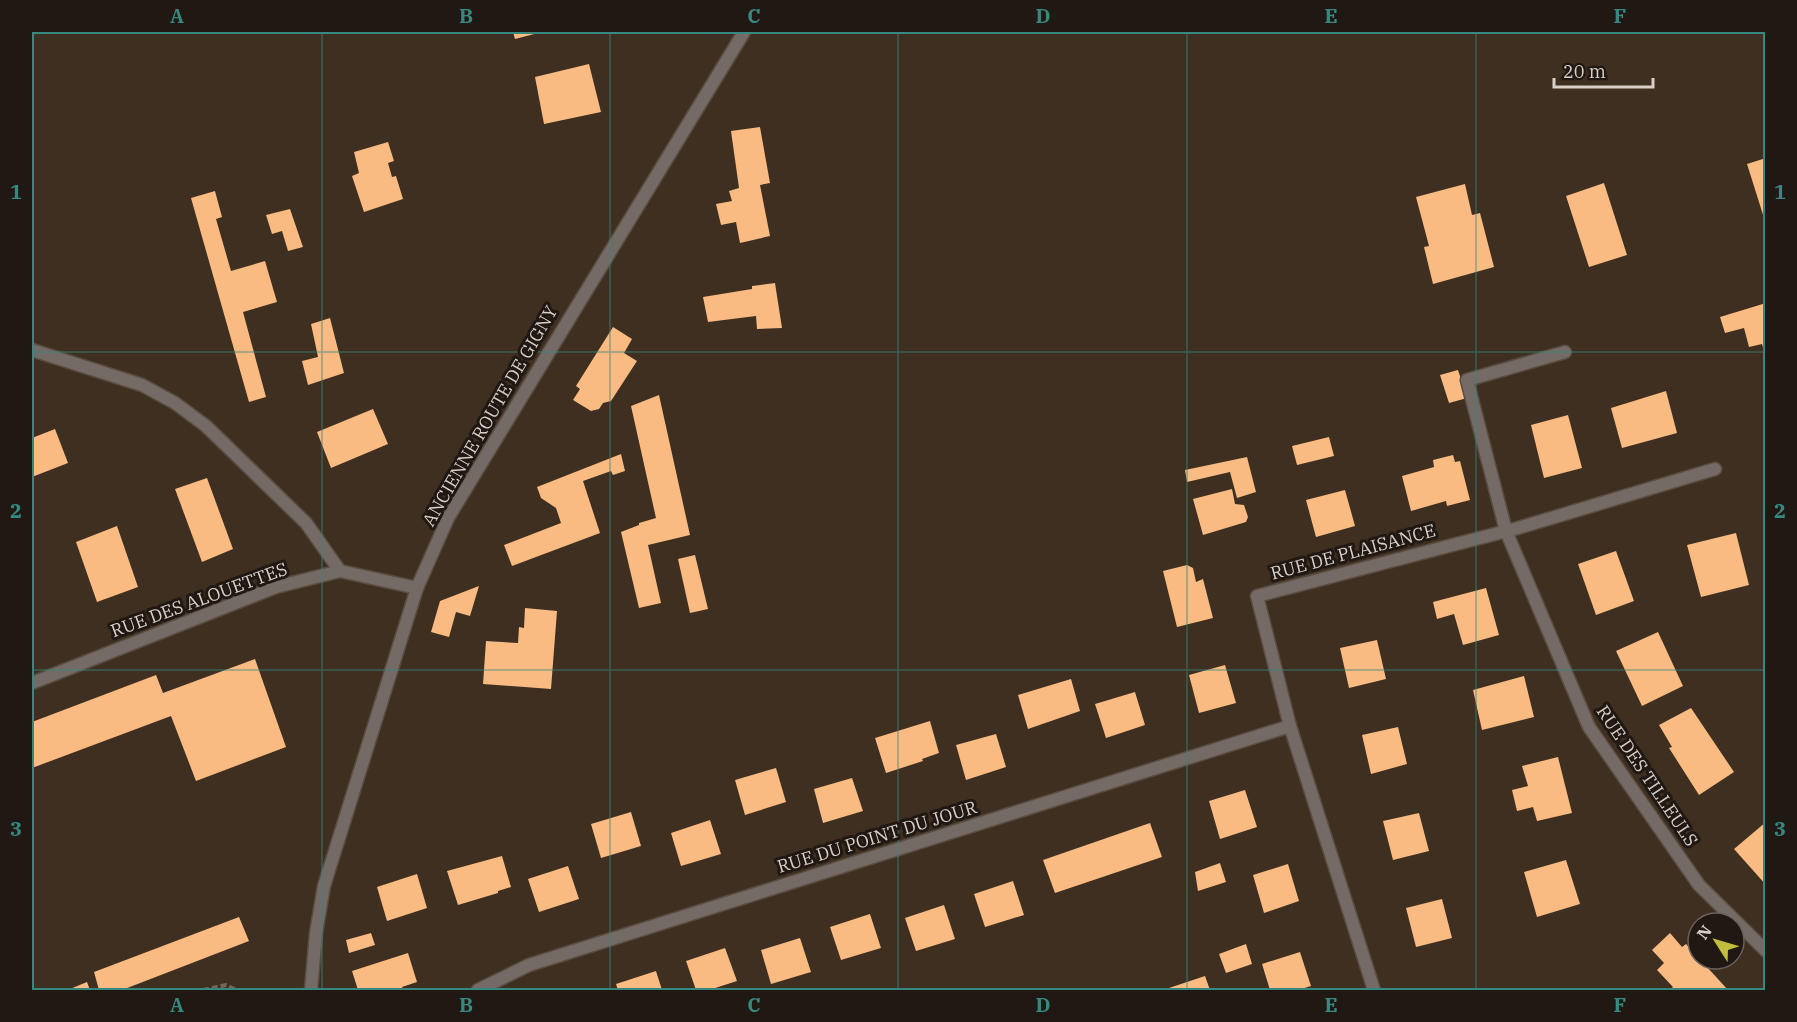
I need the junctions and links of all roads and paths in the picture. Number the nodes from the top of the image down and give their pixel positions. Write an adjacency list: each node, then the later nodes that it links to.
1 (744, 32): 7 (street, ANCIENNE ROUTE DE GIGNY)
2 (32, 350): 6 (street)
3 (1565, 352): 5 (street, RUE DES TILLEULS)
4 (1715, 469): 5 (street, RUE DE PLAISANCE)
5 (1506, 531): 9 (street, RUE DE PLAISANCE); 10 (street, RUE DES TILLEULS)
6 (340, 571): 7 (street, RUE DES ALOUETTES); 8 (street, RUE DES ALOUETTES)
7 (417, 588): 13 (street, ANCIENNE ROUTE DE GIGNY)
8 (32, 683)
9 (1290, 726): 14 (street, RUE DU POINT DU JOUR); 15 (street, RUE DE PLAISANCE)
10 (1766, 951)
11 (203, 990): 12 (path)
12 (236, 990)
13 (311, 990)
14 (478, 990)
15 (1374, 990)

